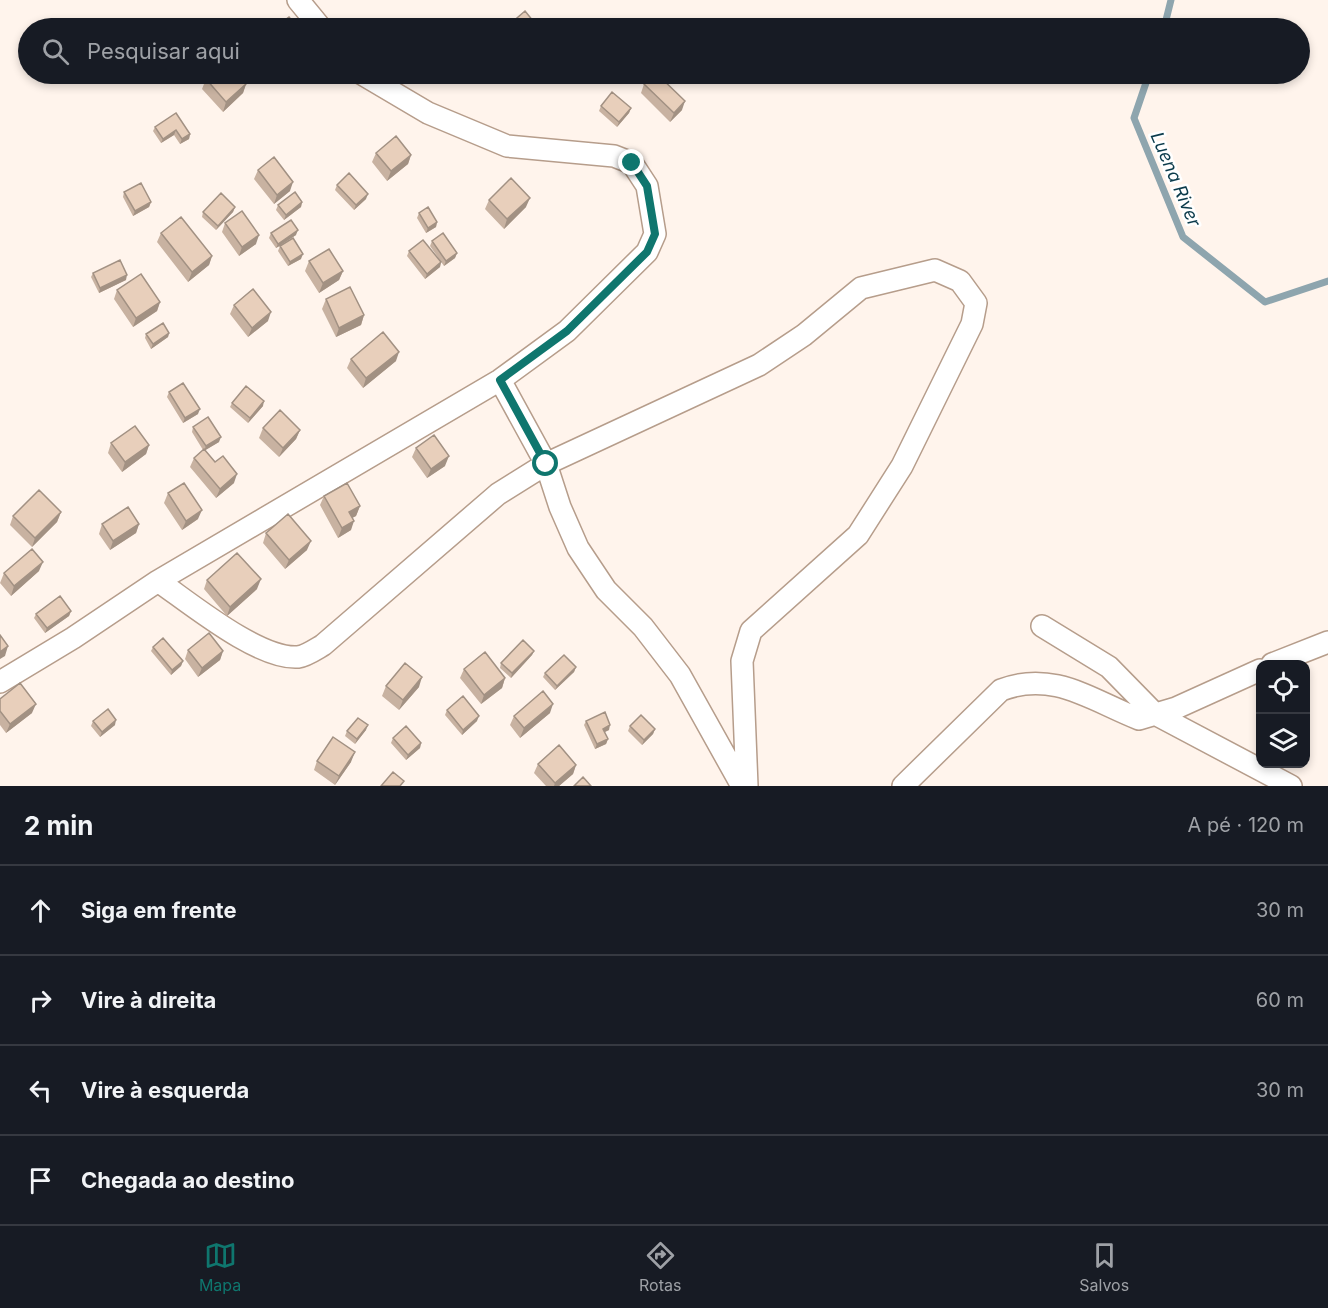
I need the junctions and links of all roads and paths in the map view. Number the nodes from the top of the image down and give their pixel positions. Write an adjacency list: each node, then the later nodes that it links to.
1 (298, 0): 2 (street)
2 (313, 18)
3 (378, 84): 4 (street)
4 (500, 380): 5 (street); 6 (street)
5 (546, 464): 6 (street); 13 (street); 13 (street)
6 (158, 581): 11 (street)
7 (1042, 626): 12 (street)
8 (1328, 642): 9 (street)
9 (1282, 660)
10 (1256, 672): 12 (street)
11 (0, 682)
12 (1155, 714): 14 (street); 15 (street)
13 (744, 786)
14 (903, 786)
15 (1291, 786)

